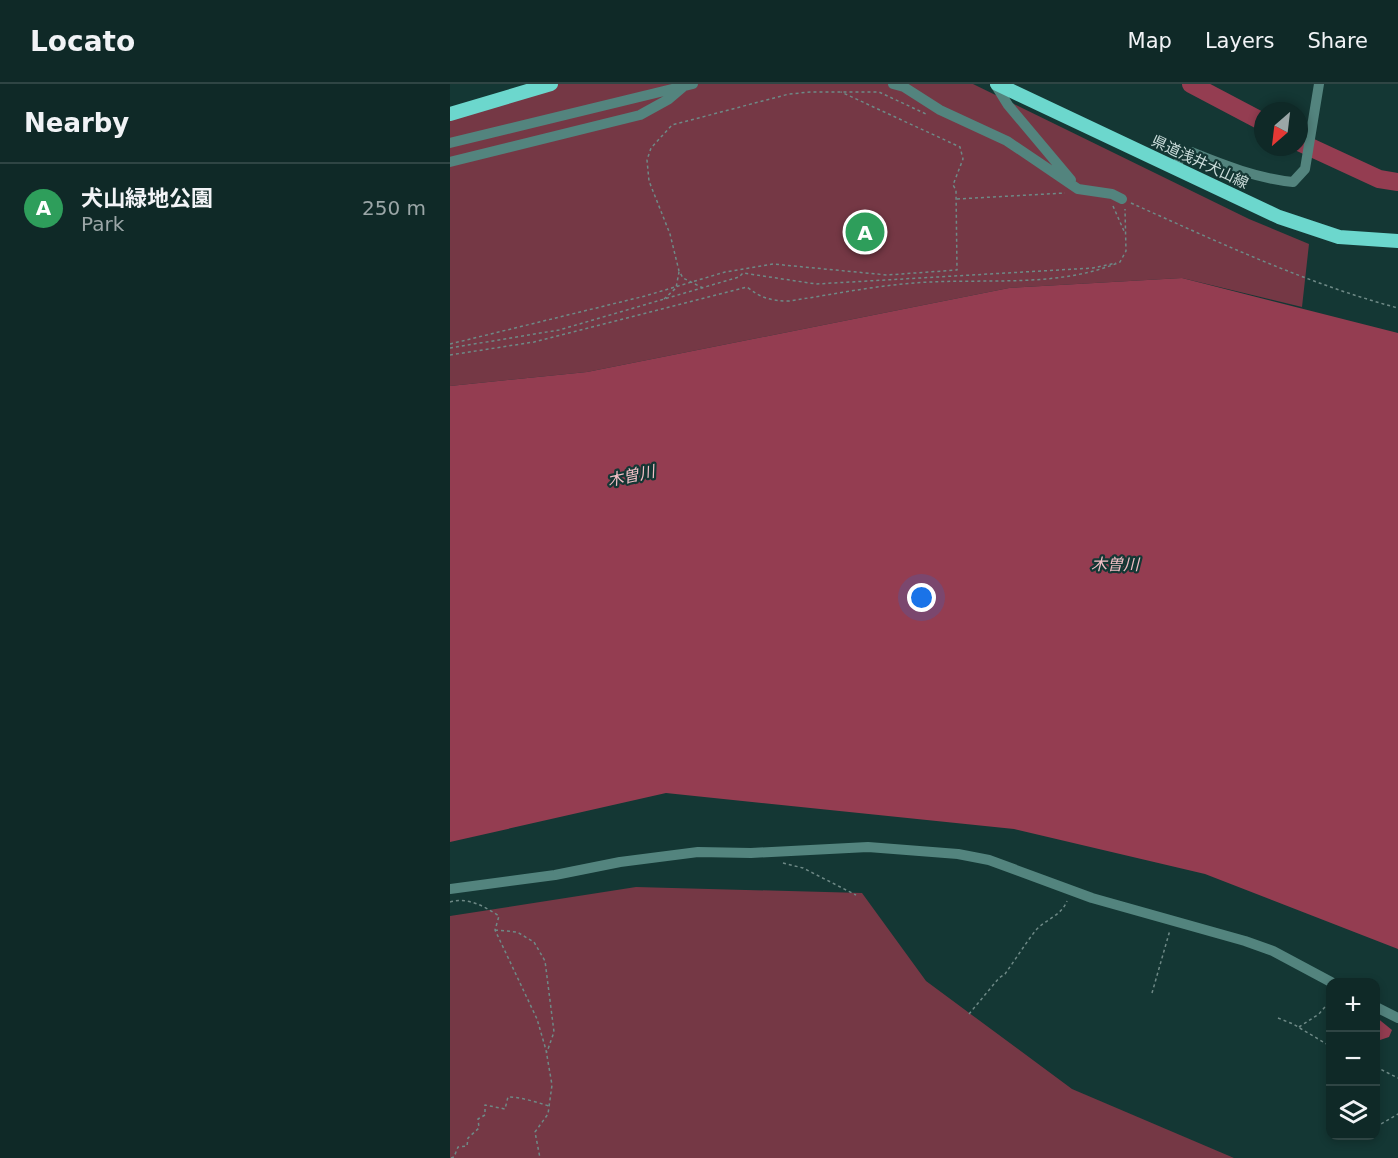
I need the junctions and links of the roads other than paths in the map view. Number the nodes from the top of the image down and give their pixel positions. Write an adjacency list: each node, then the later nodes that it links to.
1 (551, 84): 6 (main road)
2 (893, 84): 10 (street)
3 (996, 84): 9 (main road, 県道浅井犬山線); 10 (street)
4 (1319, 84): 9 (street)
5 (688, 85): 7 (street); 8 (street)
6 (450, 114)
7 (450, 143)
8 (450, 162)
9 (1175, 168): 12 (main road, 県道浅井犬山線)
10 (1084, 190): 11 (street)
11 (1122, 199)
12 (1398, 241)
13 (450, 889): 14 (street)
14 (1326, 979)
15 (1380, 1009): 16 (street)
16 (1398, 1018)

